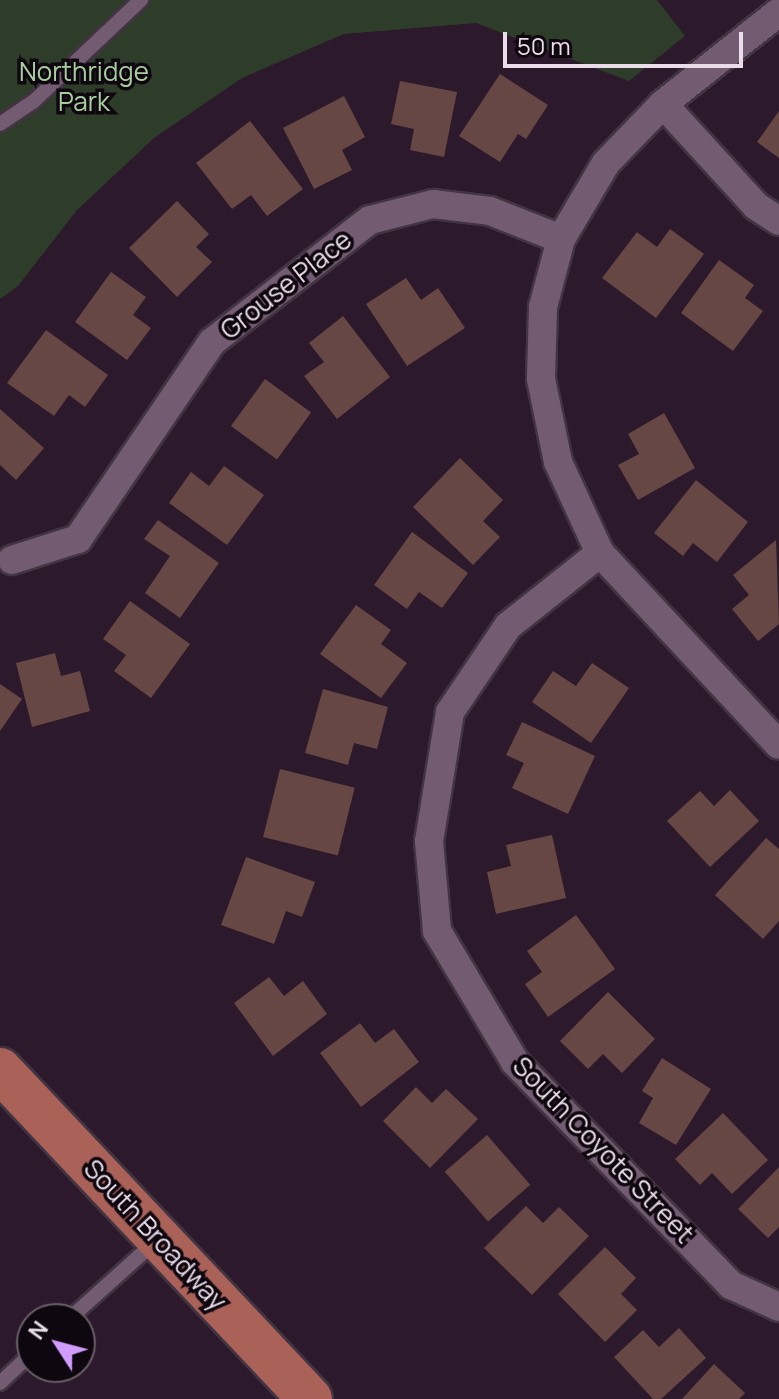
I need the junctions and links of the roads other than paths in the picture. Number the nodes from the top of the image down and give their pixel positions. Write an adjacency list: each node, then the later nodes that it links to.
1 (141, 0): 4 (lane)
2 (779, 12): 3 (street)
3 (663, 104): 5 (street); 6 (street)
4 (0, 124)
5 (779, 221)
6 (561, 239): 7 (street); 8 (street, Grouse Place)
7 (600, 553): 9 (street); 13 (street, South Coyote Street)
8 (12, 560)
9 (779, 745)
10 (0, 1070): 11 (main road, South Broadway)
11 (159, 1238): 12 (lane); 16 (main road, South Broadway)
12 (87, 1303)
13 (779, 1307)
14 (16, 1368): 15 (lane)
15 (0, 1383)
16 (310, 1399)

